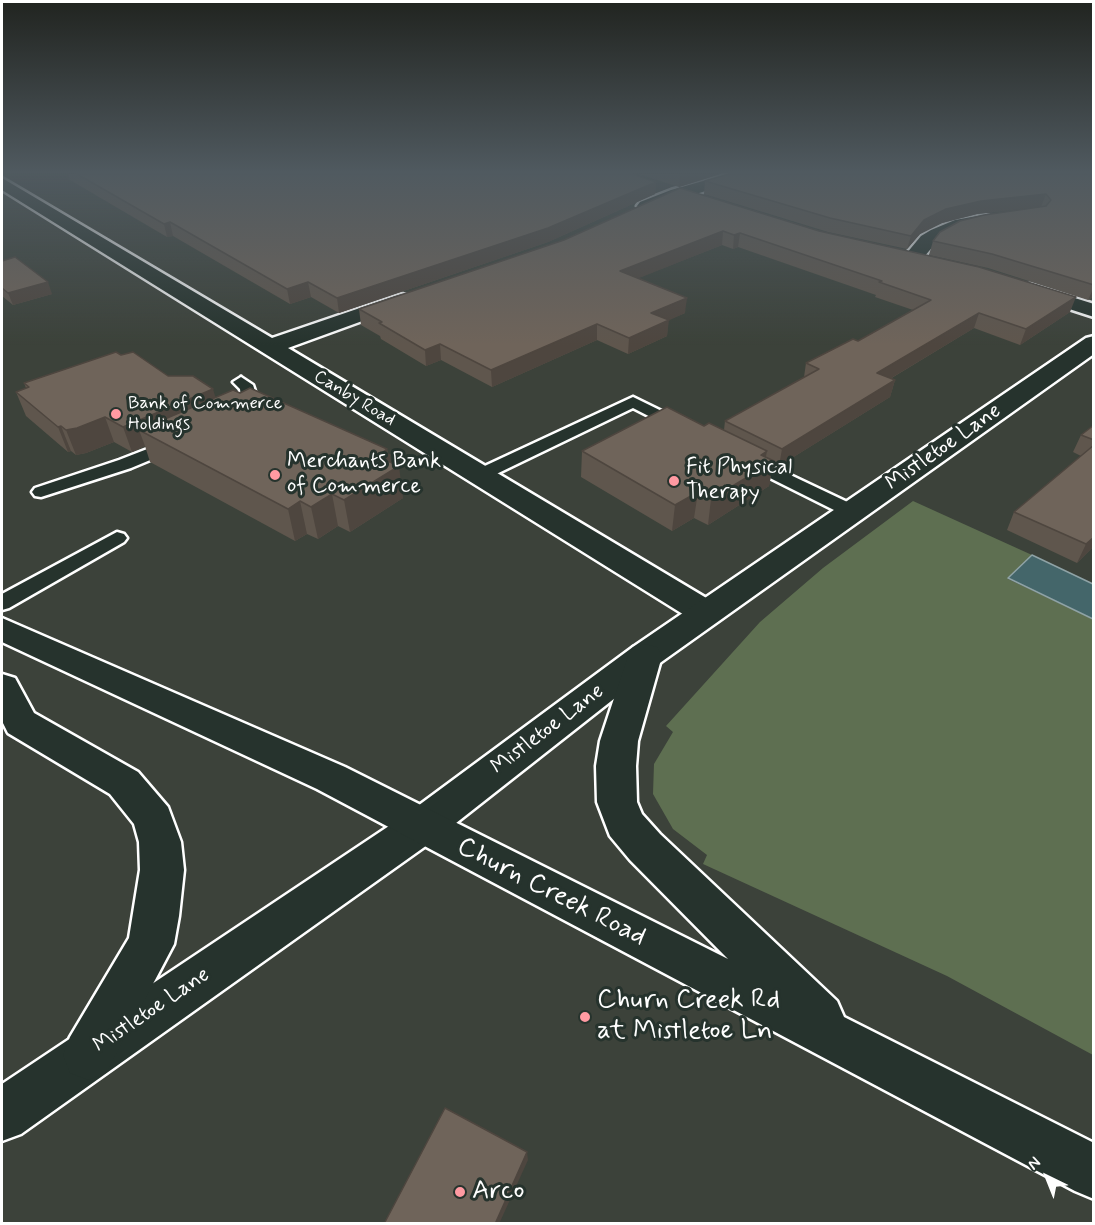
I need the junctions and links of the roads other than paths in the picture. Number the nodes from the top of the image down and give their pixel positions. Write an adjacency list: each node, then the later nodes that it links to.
1 (80, 231): 10 (street, Canby Road)
2 (944, 231): 4 (street)
3 (889, 255): 4 (street)
4 (911, 260): 5 (street)
5 (931, 264)
6 (1011, 284): 8 (street)
7 (417, 295): 10 (street)
8 (1094, 310)
9 (1094, 343): 18 (street, Mistletoe Lane)
10 (268, 347): 16 (street, Canby Road)
11 (241, 382): 12 (lane)
12 (222, 422)
13 (691, 432): 16 (lane)
14 (185, 438): 17 (lane)
15 (732, 452): 18 (lane)
16 (480, 475): 21 (street, Canby Road)
17 (41, 492)
18 (853, 512): 21 (street, Mistletoe Lane)
19 (117, 538): 20 (lane)
20 (2, 603)
21 (706, 613): 23 (street, Mistletoe Lane)
22 (2, 629): 25 (street, Churn Creek Road)
23 (645, 656): 25 (street, Mistletoe Lane); 26 (street)
24 (2, 687): 27 (street)
25 (422, 826): 26 (street, Churn Creek Road); 27 (street, Mistletoe Lane)
26 (844, 1042): 29 (street, Churn Creek Road)
27 (88, 1055): 28 (street, Mistletoe Lane)
28 (2, 1115)
29 (1094, 1172)

